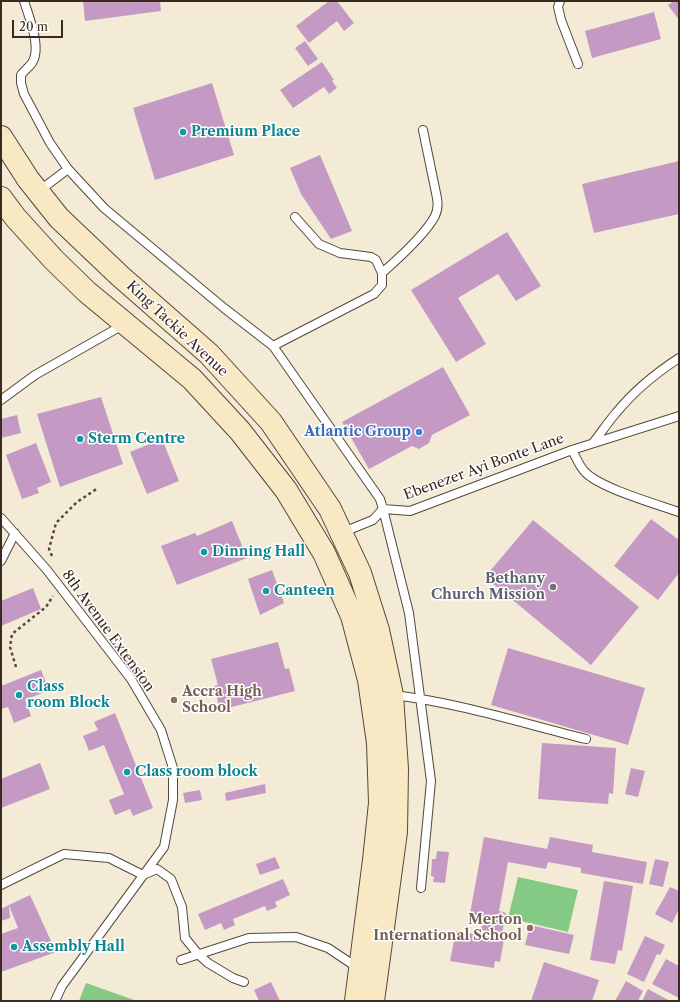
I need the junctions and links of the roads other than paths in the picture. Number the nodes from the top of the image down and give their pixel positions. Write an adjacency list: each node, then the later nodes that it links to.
1 (24, 1): 6 (lane)
2 (560, 1): 3 (lane)
3 (578, 64)
4 (423, 130): 10 (lane)
5 (1, 137): 7 (main road, King Tackie Avenue)
6 (68, 169): 7 (lane); 12 (lane)
7 (38, 192): 22 (main road, King Tackie Avenue)
8 (1, 198): 11 (main road, King Tackie Avenue)
9 (295, 218): 10 (lane)
10 (382, 274): 12 (lane)
11 (126, 324): 14 (lane); 32 (main road, King Tackie Avenue)
12 (273, 346): 18 (lane)
13 (679, 358): 16 (lane)
14 (1, 400)
15 (679, 416): 16 (lane, Ebenezer Ayi Bonte Lane)
16 (593, 443): 17 (lane, Ebenezer Ayi Bonte Lane)
17 (572, 450): 18 (lane, Ebenezer Ayi Bonte Lane); 19 (lane)
18 (383, 509): 22 (lane); 25 (lane)
19 (679, 512)
20 (1, 518): 21 (lane, 8th Avenue Extension)
21 (15, 533): 23 (lane); 27 (lane, 8th Avenue Extension)
22 (341, 533): 24 (main road, King Tackie Avenue)
23 (1, 561)
24 (392, 695): 25 (lane); 36 (main road, King Tackie Avenue)
25 (421, 698): 26 (lane); 29 (lane)
26 (586, 739)
27 (143, 875): 28 (lane); 30 (lane); 34 (lane, 8th Avenue Extension)
28 (1, 886)
29 (421, 888)
30 (198, 954): 31 (lane); 32 (lane); 33 (lane)
31 (181, 960)
32 (360, 969): 35 (main road, King Tackie Avenue)
33 (244, 982)
34 (55, 1001)
35 (356, 1001)
36 (374, 1001)

